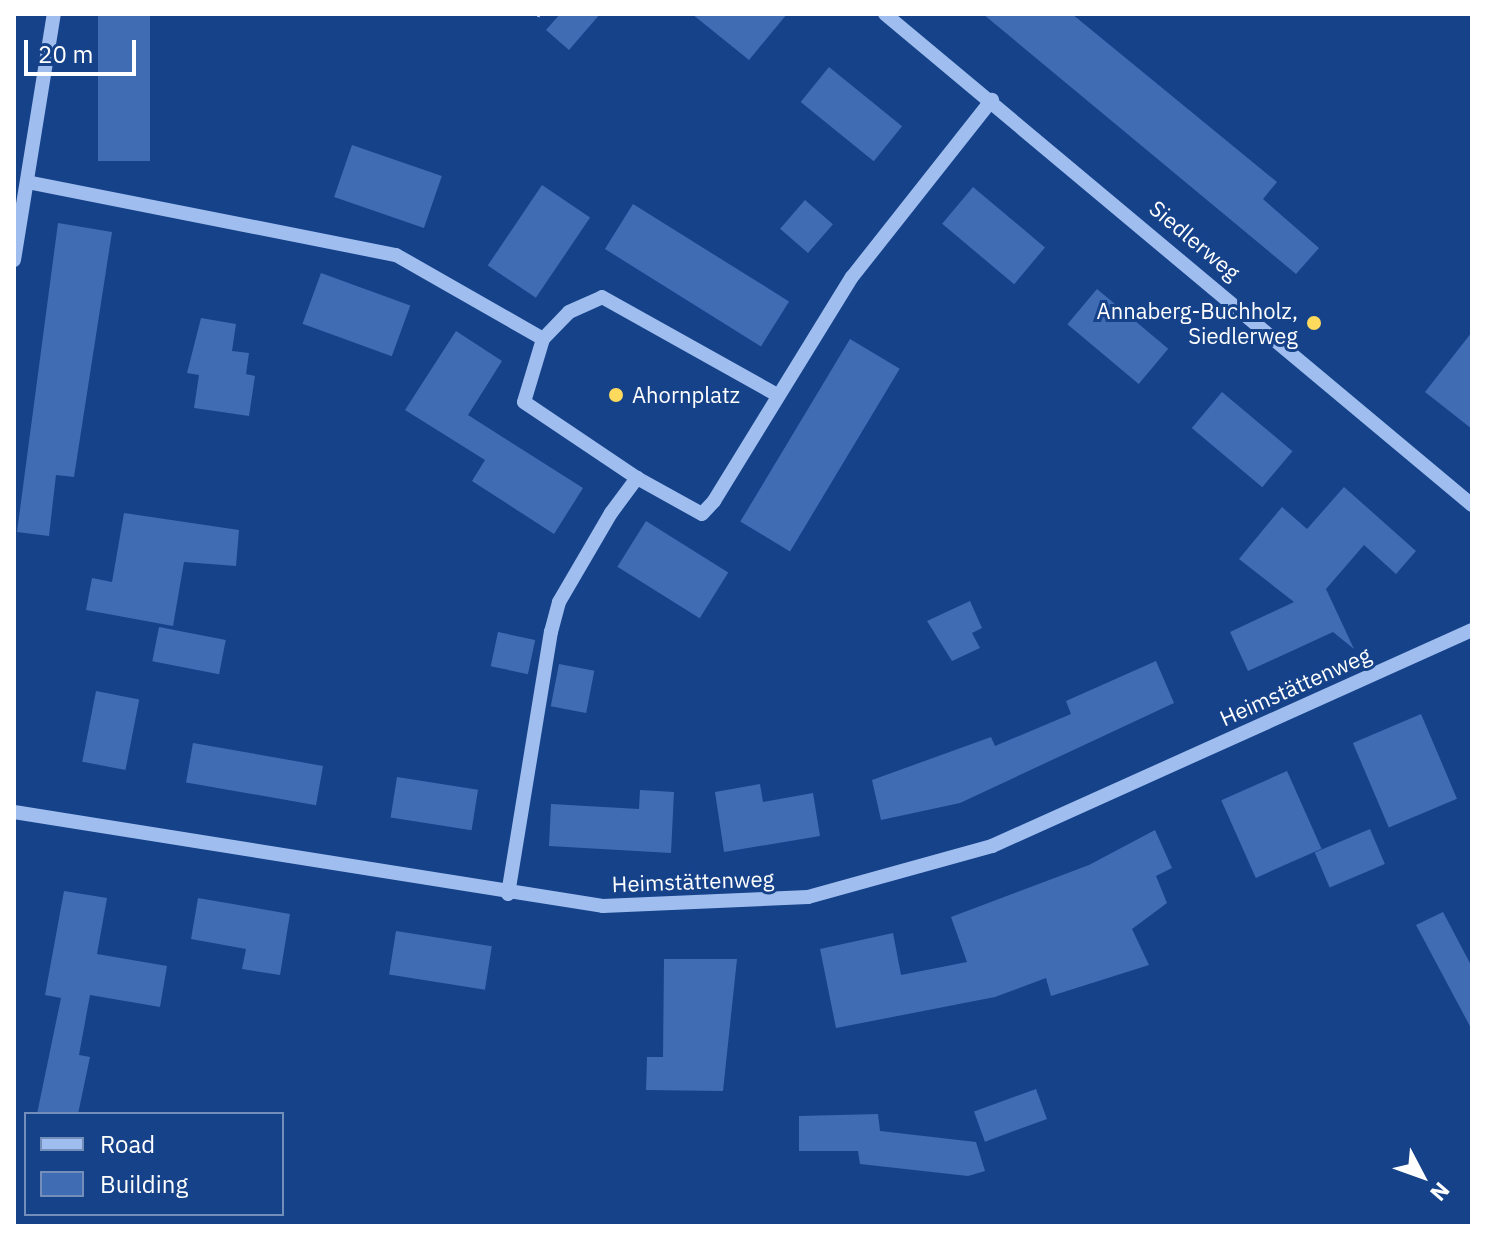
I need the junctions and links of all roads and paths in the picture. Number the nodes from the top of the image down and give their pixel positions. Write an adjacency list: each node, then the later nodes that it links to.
1 (54, 14): 4 (street)
2 (885, 14): 3 (street, Siedlerweg)
3 (992, 100): 7 (street); 9 (street, Siedlerweg)
4 (27, 182): 5 (street); 6 (street)
5 (14, 260)
6 (543, 339): 7 (street); 8 (street)
7 (777, 395): 8 (street)
8 (637, 478): 12 (street)
9 (1472, 505)
10 (1472, 630): 12 (street, Heimstättenweg)
11 (14, 812): 12 (street, Heimstättenweg)
12 (508, 894)

